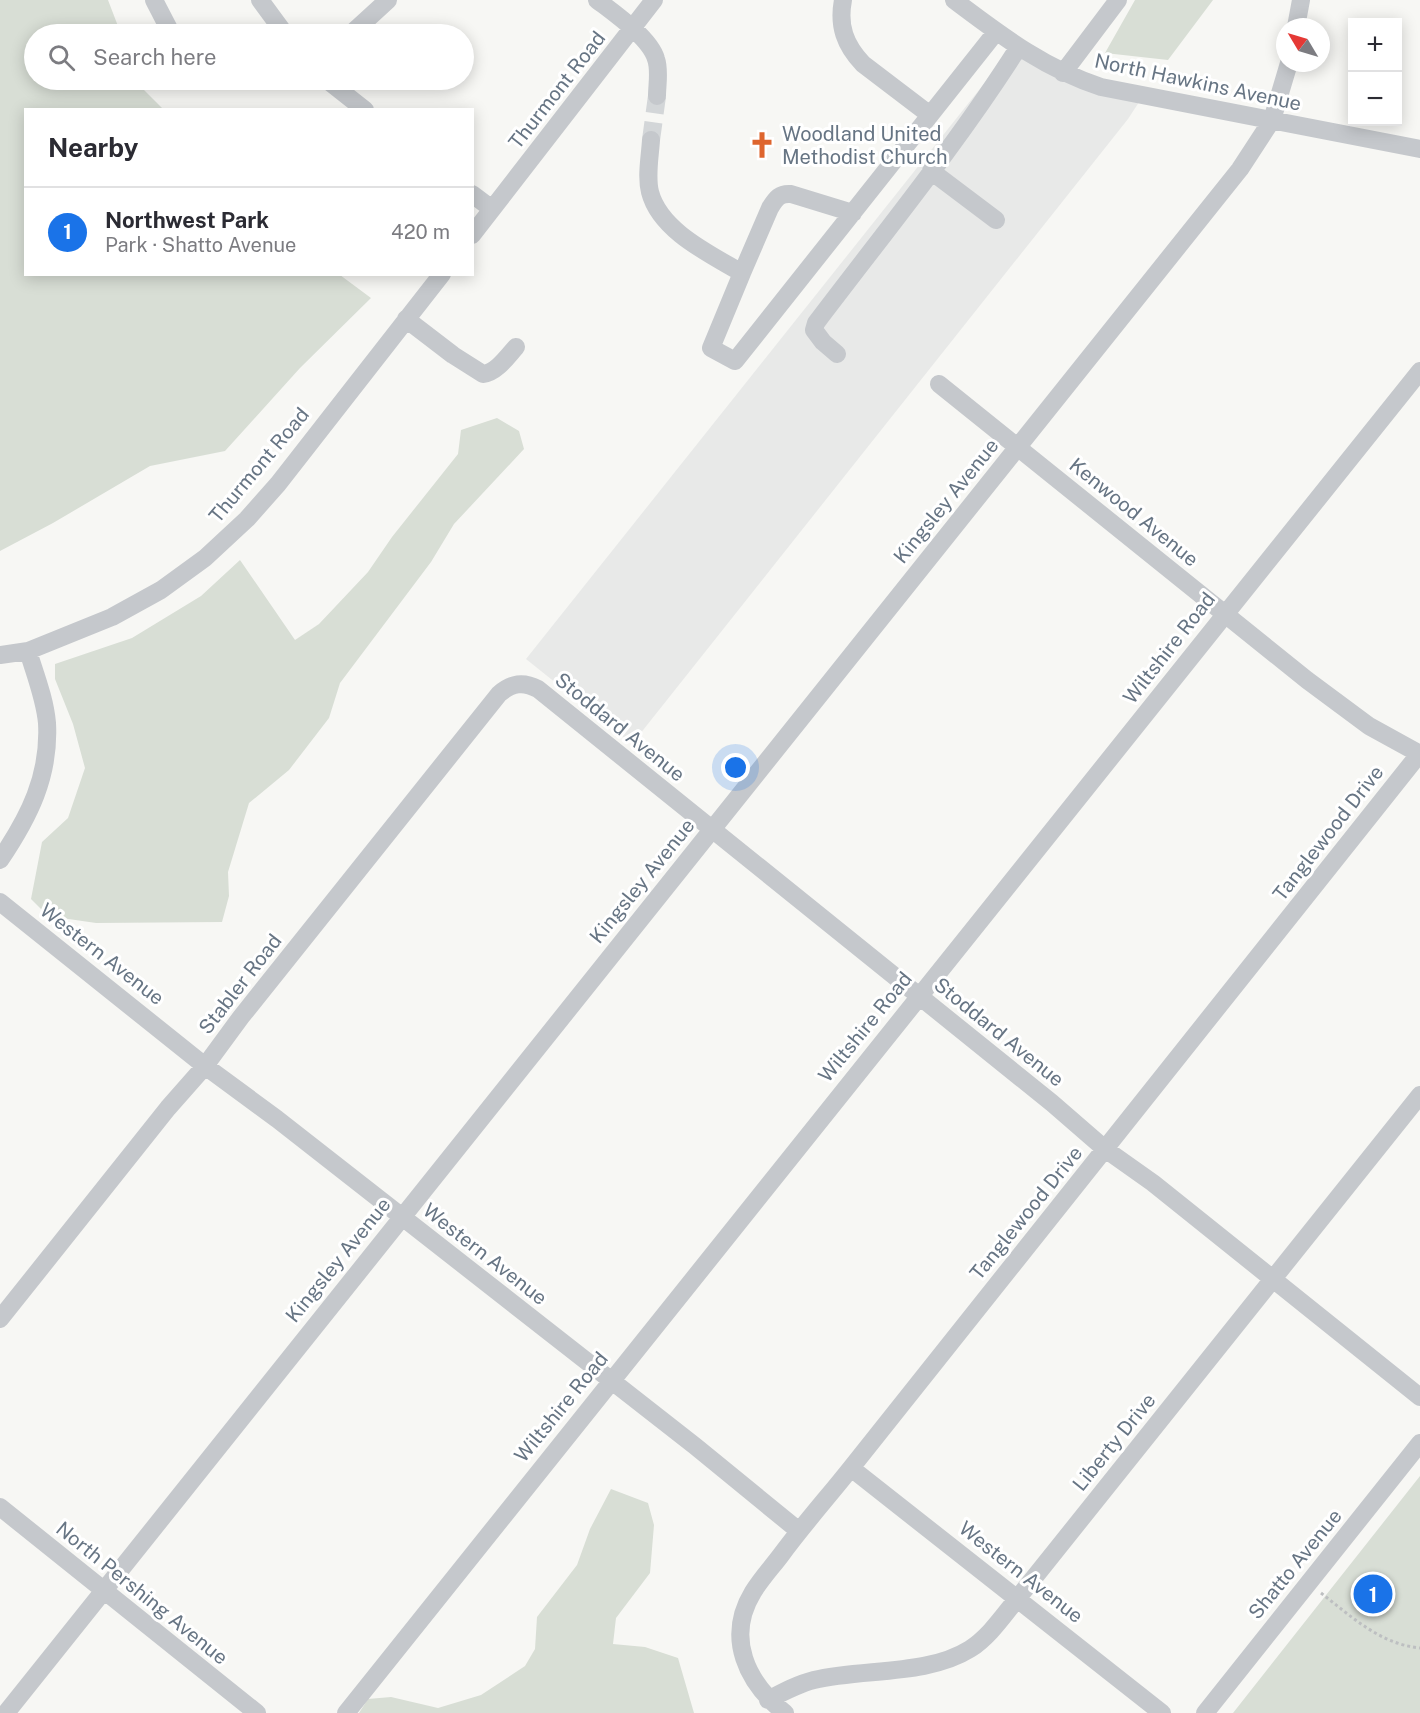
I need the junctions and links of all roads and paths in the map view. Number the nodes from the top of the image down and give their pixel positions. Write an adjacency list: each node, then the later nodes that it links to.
1 (154, 0): 11 (street)
2 (260, 0): 12 (street)
3 (388, 0): 13 (street)
4 (597, 0): 14 (street)
5 (654, 0): 14 (street, Thurmont Road)
6 (843, 0): 22 (street)
7 (954, 0): 15 (street, North Hawkins Avenue)
8 (1118, 0): 18 (street)
9 (1301, 0): 10 (street)
10 (1298, 18)
11 (166, 24)
12 (278, 24)
13 (362, 24)
14 (633, 28): 20 (street); 28 (street, Thurmont Road)
15 (996, 32): 16 (street, North Hawkins Avenue); 22 (street)
16 (1018, 48): 18 (street, North Hawkins Avenue); 26 (street)
17 (1286, 72): 23 (street, Kingsley Avenue)
18 (1063, 73): 23 (street, North Hawkins Avenue)
19 (337, 90): 21 (street)
20 (657, 96)
21 (353, 106)
22 (930, 115): 29 (street)
23 (1272, 120): 25 (street, North Hawkins Avenue); 39 (street, Kingsley Avenue)
24 (651, 140): 32 (street)
25 (1420, 149)
26 (931, 171): 30 (street); 36 (street)
27 (474, 196): 28 (street)
28 (492, 209): 31 (street, Thurmont Road)
29 (853, 213): 32 (street); 32 (street)
30 (996, 220)
31 (474, 232)
32 (742, 273)
33 (440, 276): 34 (street, Thurmont Road)
34 (406, 320): 35 (street); 41 (street, Thurmont Road)
35 (516, 347)
36 (837, 354)
37 (1420, 371): 40 (street, Wiltshire Road)
38 (939, 384): 39 (street, Kenwood Avenue)
39 (1018, 447): 40 (street, Kenwood Avenue); 45 (street, Kingsley Avenue)
40 (1225, 614): 44 (street, Kenwood Avenue); 48 (street, Wiltshire Road)
41 (28, 651): 42 (street, Thurmont Road); 46 (street)
42 (0, 655)
43 (520, 684): 45 (street, Stoddard Avenue); 49 (street, Stabler Road)
44 (1420, 754): 51 (street, Tanglewood Drive)
45 (712, 829): 48 (street, Stoddard Avenue); 52 (street, Kingsley Avenue)
46 (0, 860)
47 (0, 902): 49 (street, Western Avenue)
48 (919, 997): 51 (street, Stoddard Avenue); 55 (street, Wiltshire Road)
49 (205, 1066): 52 (street, Western Avenue); 54 (street, Stabler Road)
50 (1420, 1095): 53 (street, Liberty Drive)
51 (1106, 1149): 53 (street, Stoddard Avenue); 58 (street, Tanglewood Drive)
52 (401, 1217): 55 (street, Western Avenue); 62 (street, Kingsley Avenue)
53 (1273, 1280): 56 (street, Stoddard Avenue); 63 (street, Liberty Drive)
54 (0, 1319)
55 (612, 1381): 60 (street, Western Avenue); 68 (street, Wiltshire Road)
56 (1420, 1397)
57 (1420, 1443): 61 (street, Shatto Avenue)
58 (851, 1468): 60 (street, Tanglewood Drive); 63 (street, Western Avenue)
59 (0, 1507): 62 (street, North Pershing Avenue)
60 (799, 1530): 65 (street, Tanglewood Drive)
61 (1309, 1583): 64 (path); 71 (street, Shatto Avenue)
62 (103, 1591): 66 (street, Kingsley Avenue); 67 (street, North Pershing Avenue)
63 (1017, 1599): 65 (street, Liberty Drive); 70 (street, Western Avenue)
64 (1420, 1648)
65 (768, 1700): 69 (street, Tanglewood Drive)
66 (6, 1713)
67 (257, 1713)
68 (346, 1713)
69 (785, 1713)
70 (1162, 1713)
71 (1205, 1713)

